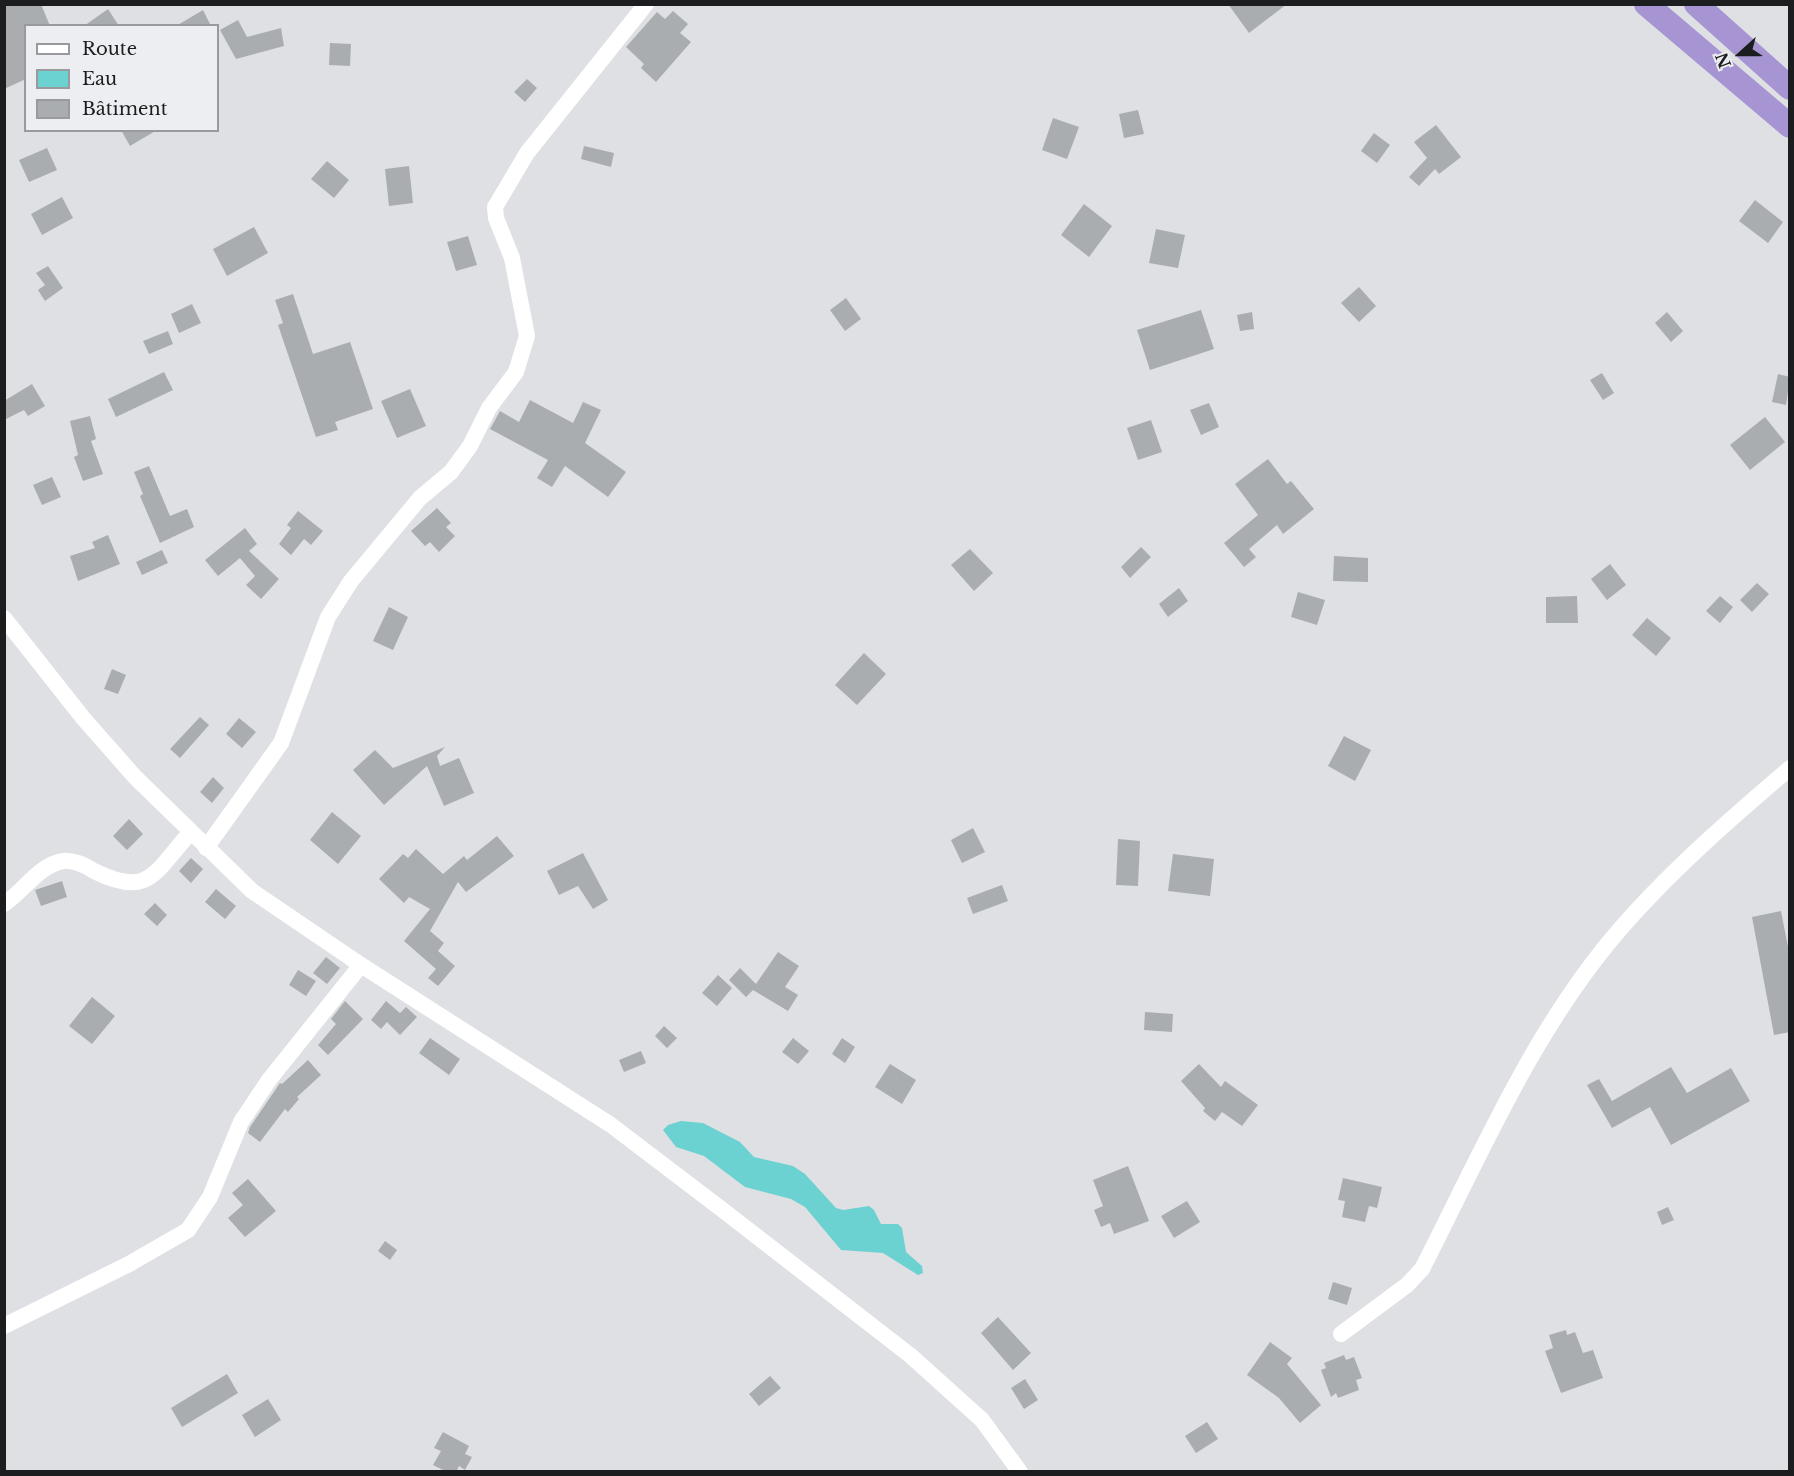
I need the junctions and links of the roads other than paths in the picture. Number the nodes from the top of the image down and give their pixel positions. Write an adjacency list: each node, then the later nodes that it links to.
1 (646, 4): 9 (street)
2 (1646, 4): 5 (highway)
3 (1696, 4): 4 (highway)
4 (1790, 88)
5 (1790, 126)
6 (4, 618): 8 (street)
7 (1790, 768): 13 (street)
8 (190, 832): 9 (street); 10 (street)
9 (206, 848): 11 (street)
10 (4, 904)
11 (361, 965): 12 (street); 14 (street)
12 (4, 1326)
13 (1341, 1334)
14 (1020, 1472)

